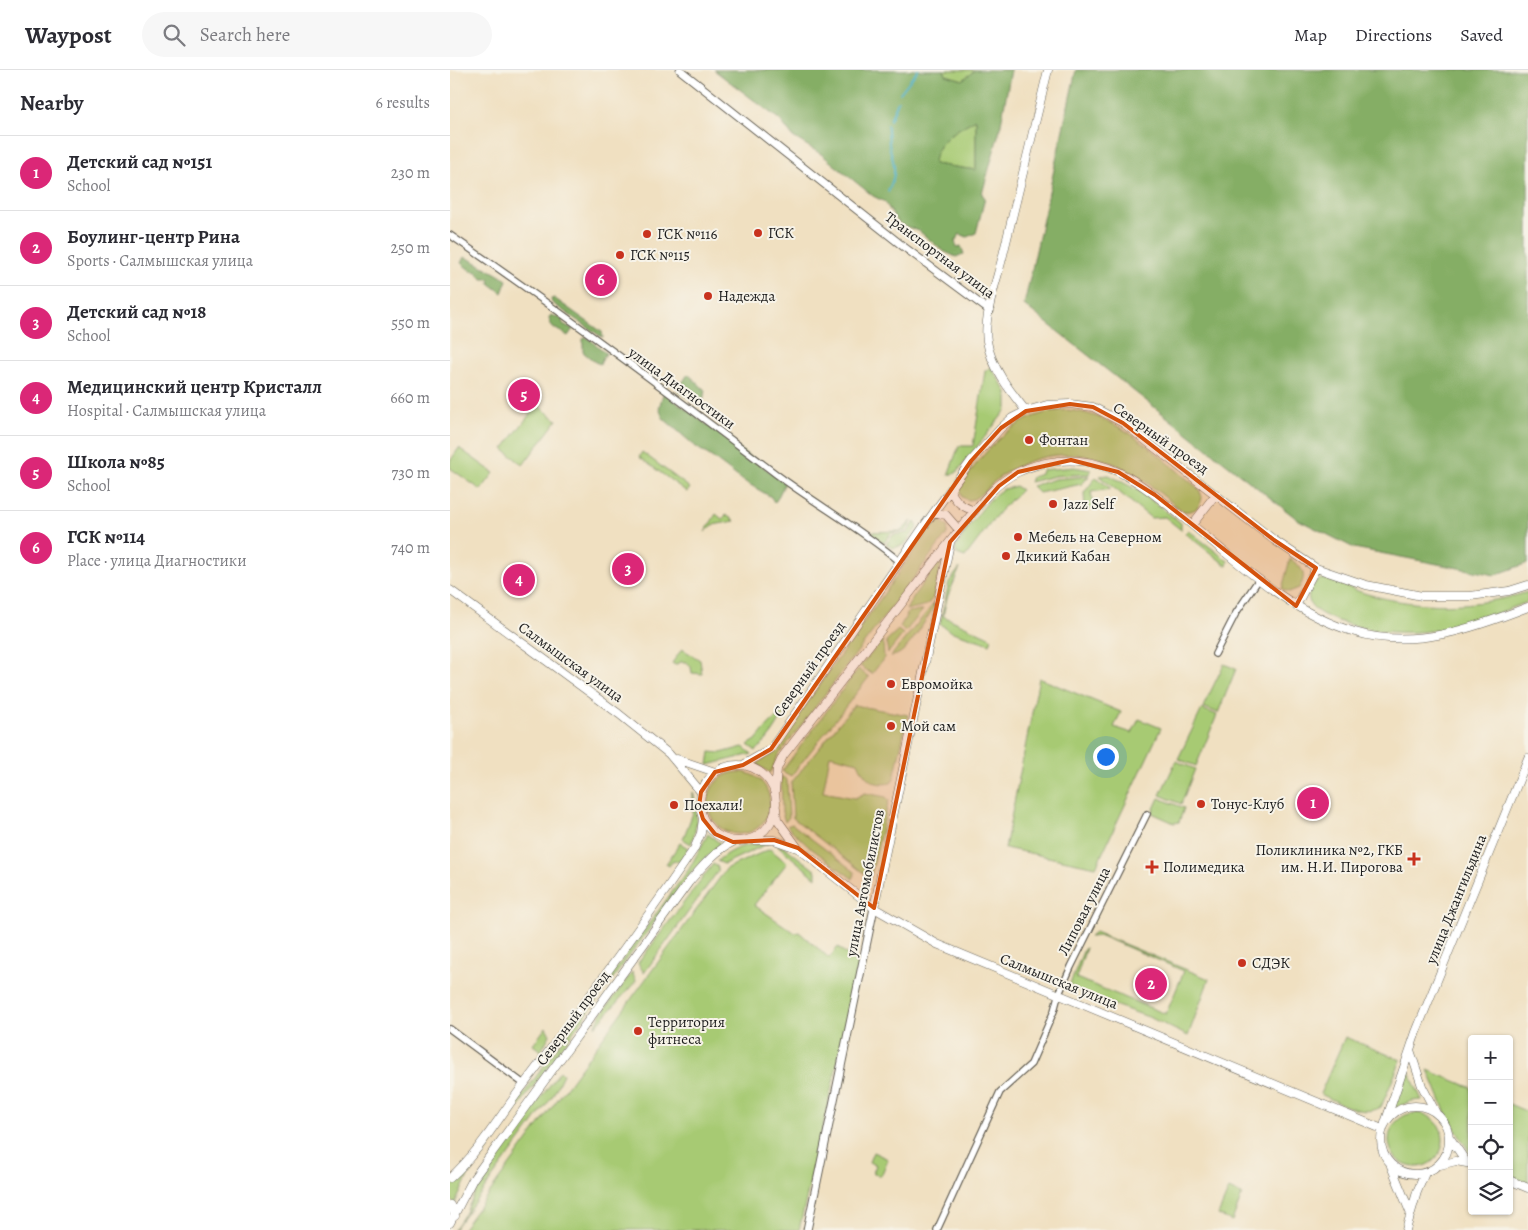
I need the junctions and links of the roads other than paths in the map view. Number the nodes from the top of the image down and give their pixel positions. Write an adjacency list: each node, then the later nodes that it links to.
1 (680, 70): 4 (street, Транспортная улица)
2 (1048, 70): 4 (main road, Транспортная улица)
3 (450, 235): 13 (street, улица Диагностики)
4 (990, 311): 5 (main road)
5 (1026, 411): 6 (main road, Северный проезд); 7 (main road, Северный проезд)
6 (950, 490): 8 (main road); 9 (main road, Северный проезд)
7 (1216, 494): 10 (main road); 14 (main road, Северный проезд)
8 (975, 510): 10 (main road, Северный проезд); 11 (main road, Северный проезд)
9 (934, 512): 11 (main road); 13 (main road, Северный проезд)
10 (1192, 525): 15 (main road, Северный проезд)
11 (959, 530): 12 (main road, Северный проезд)
12 (950, 542): 26 (main road, Северный проезд); 33 (main road, улица Автомобилистов)
13 (899, 561): 23 (main road, Северный проезд)
14 (1316, 568): 16 (main road, Северный проезд); 18 (main road)
15 (1259, 579): 18 (main road, Северный проезд); 20 (street)
16 (1528, 585)
17 (450, 590): 21 (main road, Салмышская улица)
18 (1296, 606): 19 (main road, Северный проезд)
19 (1528, 607)
20 (1215, 654)
21 (675, 758): 24 (main road); 25 (main road)
22 (1528, 758): 36 (main road, улица Джангильдина)
23 (743, 765): 24 (main road); 26 (main road)
24 (715, 772): 25 (main road)
25 (701, 792): 29 (main road)
26 (775, 792): 27 (main road)
27 (776, 808): 30 (main road); 32 (main road)
28 (1147, 814): 34 (street, Липовая улица)
29 (703, 819): 31 (main road); 37 (main road, Северный проезд)
30 (751, 840): 31 (main road); 32 (main road)
31 (733, 842): 51 (main road, Северный проезд)
32 (798, 848): 33 (main road, Салмышская улица)
33 (874, 908): 34 (main road, Салмышская улица); 53 (street, улица Автомобилистов)
34 (1058, 996): 39 (main road, Салмышская улица); 54 (street, Липовая улица)
35 (450, 1029): 37 (street)
36 (1410, 1050): 38 (main road); 39 (main road, улица Джангильдина)
37 (524, 1084): 46 (main road, Северный проезд)
38 (1436, 1113): 39 (main road); 40 (main road)
39 (1384, 1126): 43 (main road)
40 (1450, 1137): 41 (main road); 44 (main road)
41 (1468, 1160)
42 (1468, 1163): 44 (main road)
43 (1391, 1166): 45 (main road); 50 (main road)
44 (1438, 1166): 45 (main road)
45 (1426, 1173): 50 (main road)
46 (450, 1178)
47 (1513, 1182): 48 (main road)
48 (1528, 1188)
49 (450, 1205): 51 (main road)
50 (1410, 1212): 55 (main road)
51 (455, 1216): 52 (main road, Северный проезд)
52 (450, 1223)
53 (806, 1230)
54 (937, 1230)
55 (1406, 1230)

